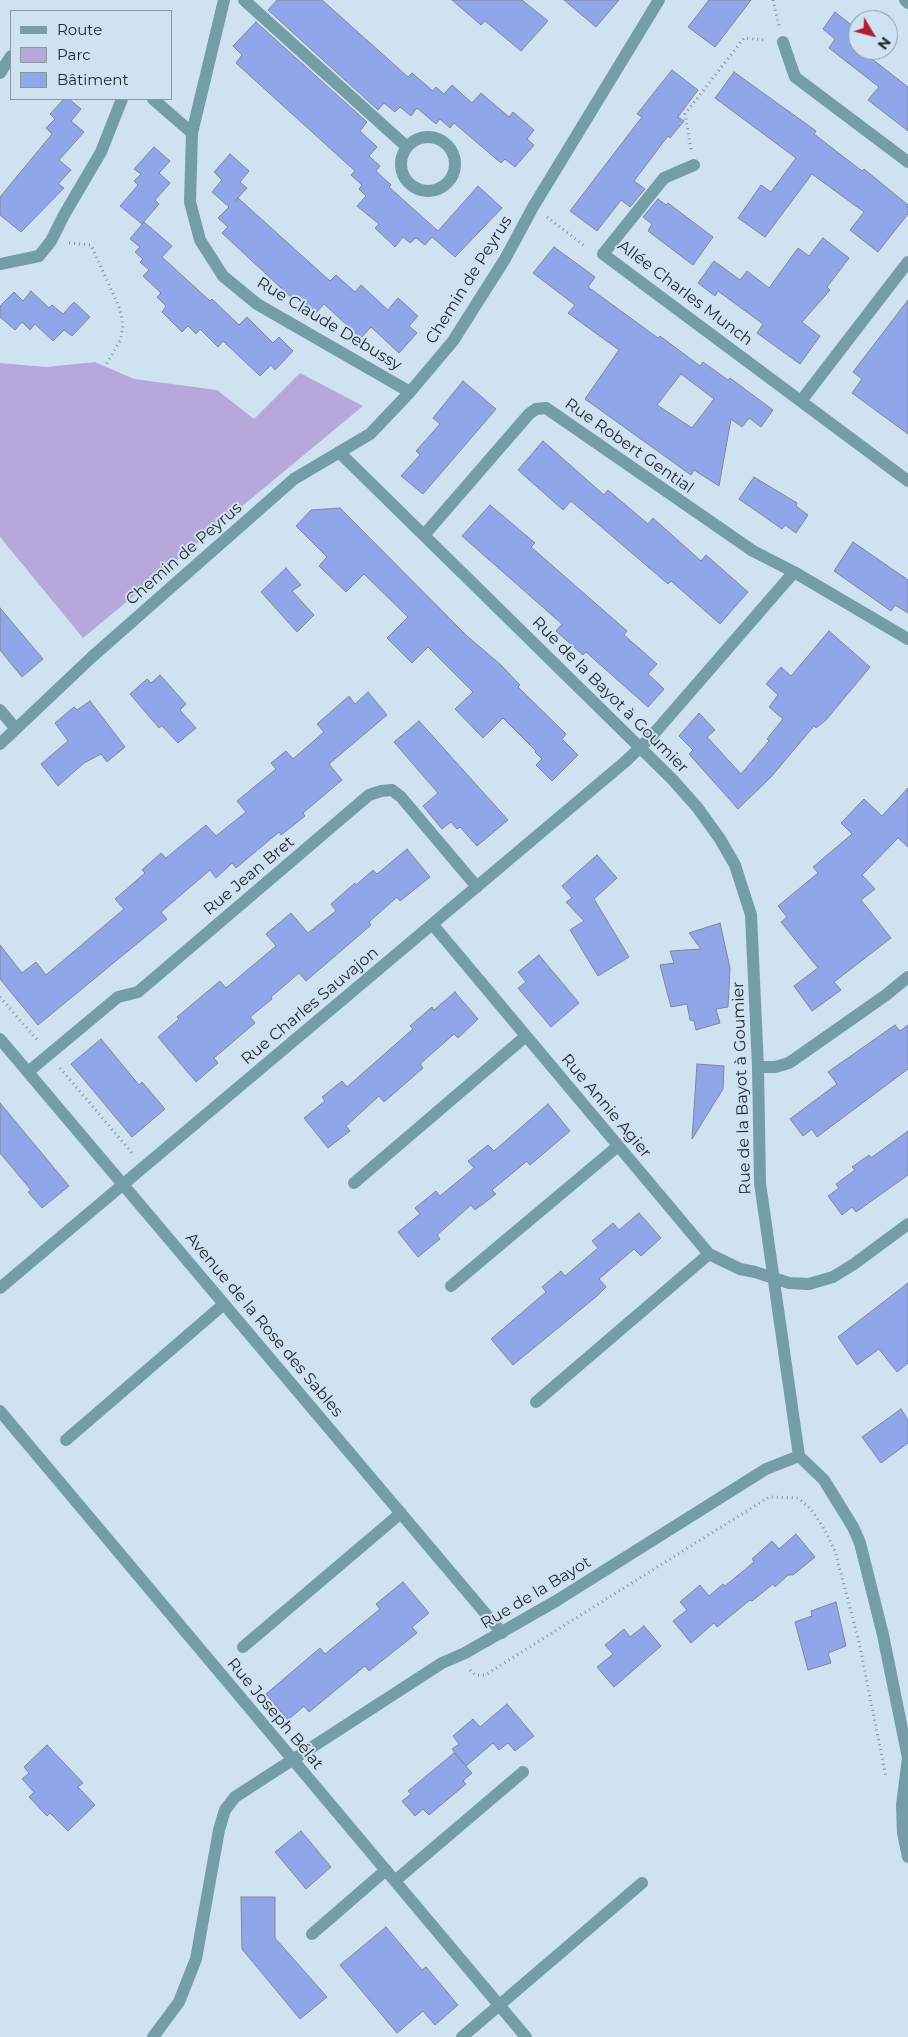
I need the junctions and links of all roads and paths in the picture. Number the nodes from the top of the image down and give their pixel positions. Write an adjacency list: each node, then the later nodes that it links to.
1 (224, 0): 12 (street, Rue Claude Debussy)
2 (244, 0): 13 (street)
3 (659, 0): 16 (street, Chemin de Peyrus)
4 (773, 0): 7 (path)
5 (905, 0): 6 (street)
6 (908, 3)
7 (783, 42): 14 (street); 15 (path)
8 (10, 58): 9 (street)
9 (0, 73)
10 (122, 100): 17 (street)
11 (154, 100): 12 (street)
12 (192, 133): 22 (street, Rue Claude Debussy)
13 (407, 147): 13 (street)
14 (908, 162)
15 (694, 165): 18 (street, Allée Charles Munch)
16 (533, 207): 18 (path); 22 (street, Chemin de Peyrus)
17 (51, 241): 20 (street); 21 (path)
18 (603, 254): 23 (street, Allée Charles Munch)
19 (908, 262): 23 (street)
20 (0, 264)
21 (105, 366)
22 (410, 392): 24 (street, Chemin de Peyrus)
23 (801, 401): 25 (street, Allée Charles Munch)
24 (339, 452): 26 (street, Rue de la Bayot à Goumier); 30 (street, Chemin de Peyrus)
25 (908, 481)
26 (425, 534): 27 (street, Rue Robert Gential); 32 (street, Rue de la Bayot à Goumier)
27 (794, 572): 28 (street, Rue Robert Gential); 32 (street)
28 (908, 639)
29 (0, 710): 30 (street)
30 (16, 729): 31 (street, Chemin de Peyrus)
31 (0, 744)
32 (640, 748): 33 (street, Rue Charles Sauvajon); 40 (street, Rue de la Bayot à Goumier)
33 (477, 887): 34 (street, Rue Charles Sauvajon); 39 (street, Rue Jean Bret)
34 (433, 925): 37 (street, Rue Annie Agier); 43 (street, Rue Charles Sauvajon)
35 (908, 976): 40 (street)
36 (0, 997): 39 (path)
37 (526, 1036): 42 (street, Rue Annie Agier); 44 (street)
38 (0, 1039): 41 (street, Avenue de la Rose des Sables)
39 (49, 1054): 41 (street, Rue Jean Bret); 43 (path)
40 (758, 1067): 48 (street, Rue de la Bayot à Goumier)
41 (28, 1072): 45 (street, Avenue de la Rose des Sables)
42 (618, 1146): 47 (street, Rue Annie Agier); 49 (street)
43 (144, 1166): 45 (street, Rue Charles Sauvajon)
44 (354, 1182)
45 (123, 1184): 50 (street, Rue Charles Sauvajon); 51 (street, Avenue de la Rose des Sables)
46 (908, 1224): 48 (street, Rue Annie Agier)
47 (709, 1254): 48 (street, Rue Annie Agier); 52 (street)
48 (774, 1279): 55 (street, Rue de la Bayot à Goumier)
49 (451, 1286)
50 (0, 1288)
51 (224, 1304): 54 (street); 56 (street, Avenue de la Rose des Sables)
52 (536, 1402)
53 (0, 1411): 60 (street, Rue Joseph Bélat)
54 (66, 1440)
55 (799, 1456): 57 (street, Rue de la Bayot); 62 (street)
56 (401, 1513): 57 (street, Avenue de la Rose des Sables); 58 (street)
57 (502, 1632): 59 (street, Rue de la Bayot)
58 (244, 1646)
59 (465, 1654): 60 (street, Rue de la Bayot); 62 (path)
60 (291, 1759): 65 (street, Rue Joseph Bélat); 70 (street, Rue de la Bayot)
61 (523, 1772): 66 (street)
62 (902, 1805): 63 (street)
63 (906, 1832): 64 (street)
64 (908, 1857)
65 (386, 1870): 66 (street, Rue Joseph Bélat); 68 (street)
66 (396, 1880): 69 (street, Rue Joseph Bélat)
67 (642, 1883): 69 (street)
68 (312, 1934)
69 (499, 2006): 71 (street); 72 (street, Rue Joseph Bélat)
70 (153, 2037)
71 (462, 2037)
72 (526, 2037)

